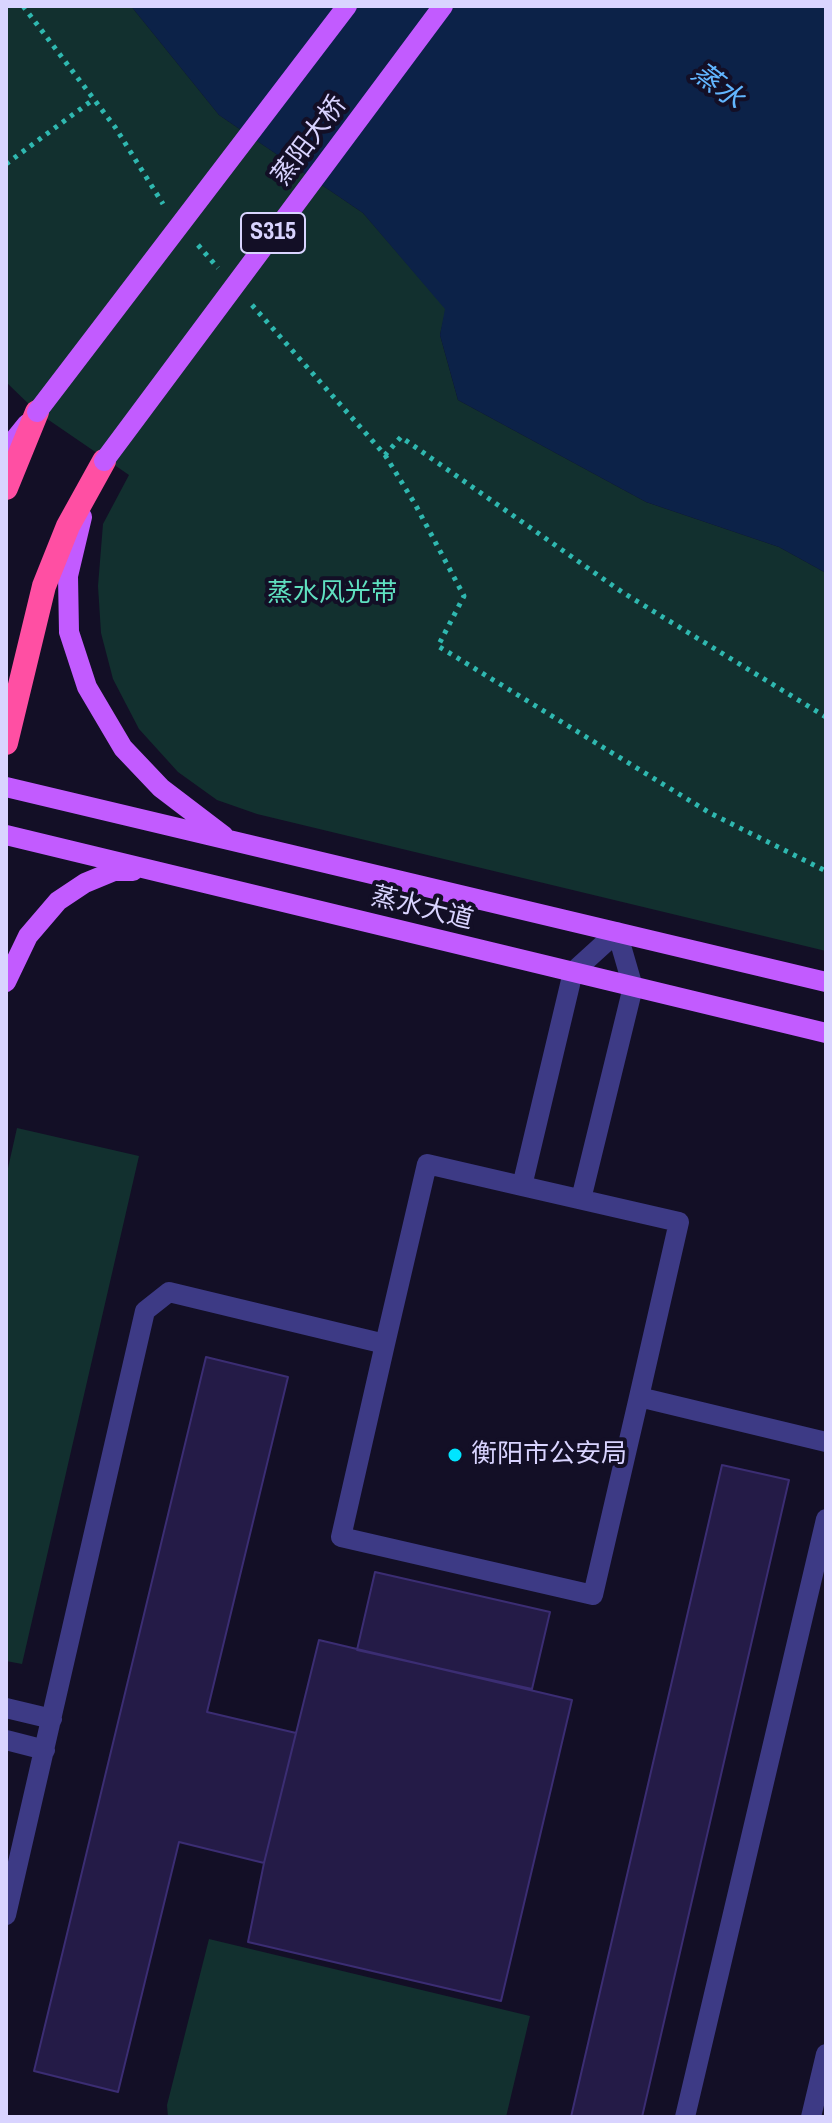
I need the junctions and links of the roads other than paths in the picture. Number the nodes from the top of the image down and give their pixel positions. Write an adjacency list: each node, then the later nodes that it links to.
1 (347, 6): 3 (main road, 蒸阳大桥, bridge)
2 (443, 6): 5 (main road, 蒸阳大桥 / S315, bridge)
3 (37, 412): 4 (main road, 蒸阳大桥); 6 (highway)
4 (6, 450)
5 (104, 461): 7 (highway); 10 (main road, 蒸阳大桥)
6 (6, 488)
7 (6, 743)
8 (6, 787): 10 (main road, 蒸水大道)
9 (6, 835): 11 (main road, 蒸水大道)
10 (230, 840): 12 (main road, 蒸水大道)
11 (157, 871): 13 (main road, 蒸水大道); 14 (main road)
12 (617, 932): 13 (street); 15 (main road, 蒸水大道); 16 (street)
13 (573, 972): 16 (main road, 蒸水大道); 18 (street)
14 (6, 982)
15 (826, 982)
16 (633, 987): 17 (main road, 蒸水大道); 19 (street)
17 (826, 1033)
18 (522, 1186): 19 (street); 20 (street)
19 (581, 1199): 21 (street)
20 (385, 1344): 21 (street); 25 (street)
21 (639, 1397): 22 (street)
22 (826, 1442)
23 (826, 1519): 30 (street)
24 (6, 1708): 25 (street)
25 (52, 1719): 27 (street)
26 (6, 1740): 27 (street)
27 (45, 1750): 28 (street)
28 (6, 1915)
29 (826, 2054): 31 (street)
30 (685, 2117)
31 (811, 2117)

